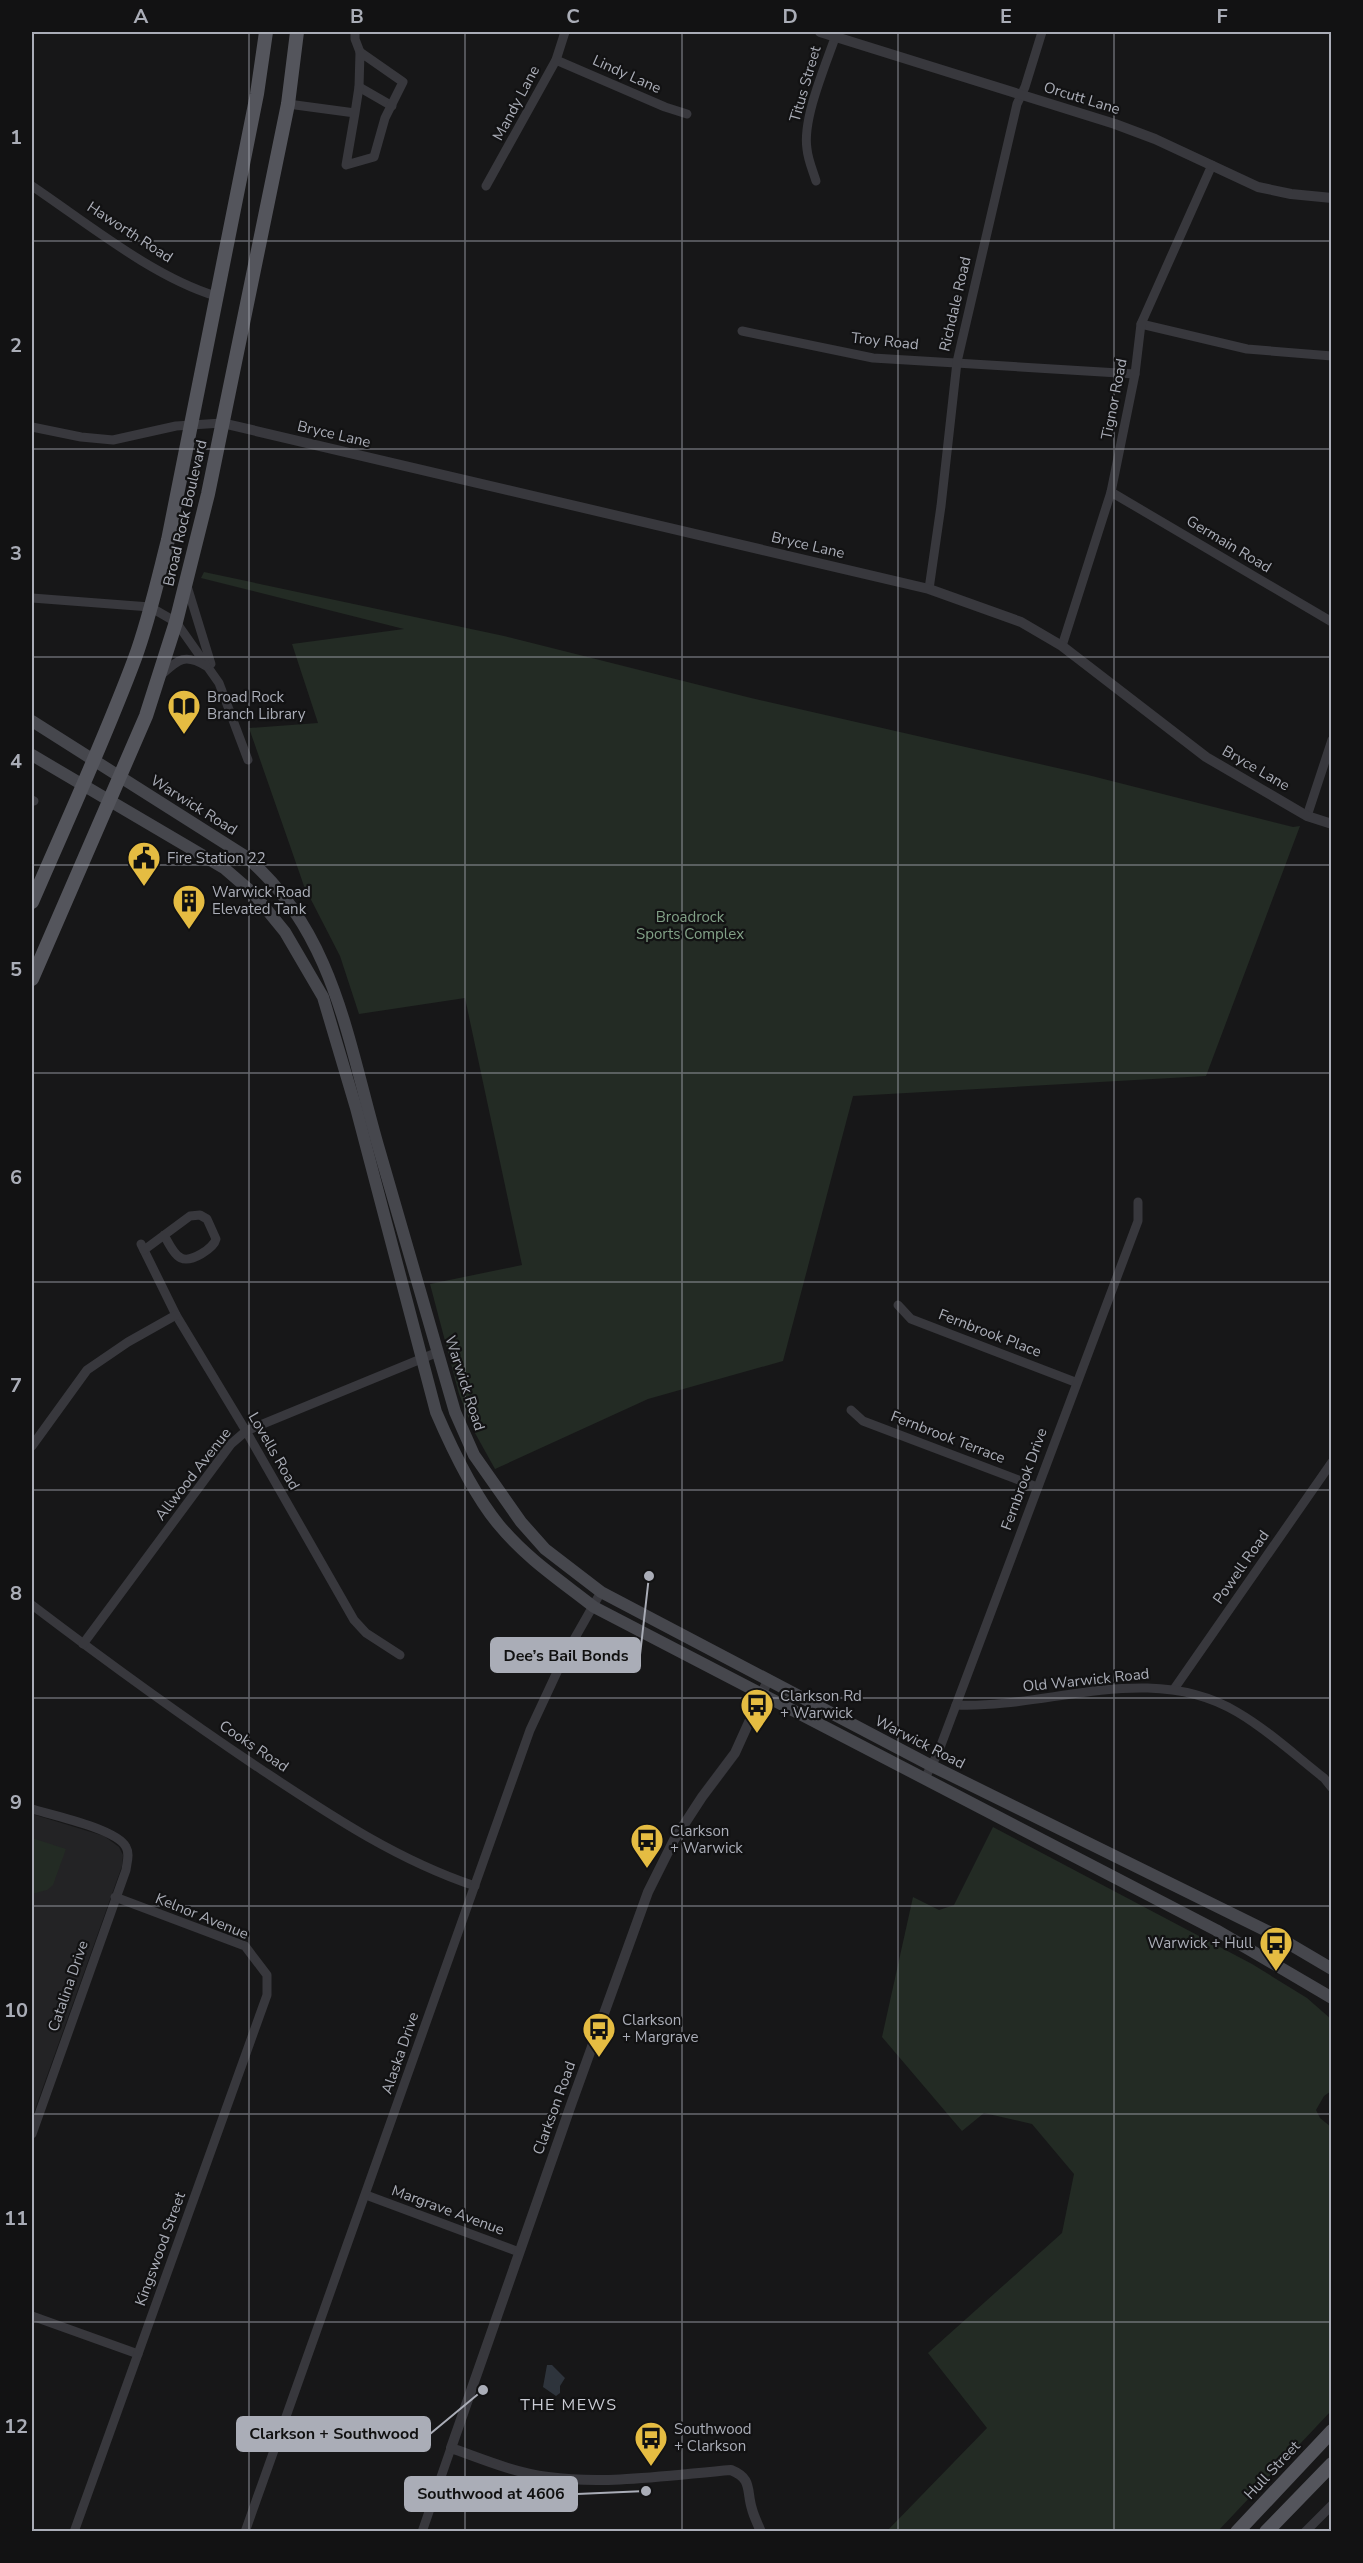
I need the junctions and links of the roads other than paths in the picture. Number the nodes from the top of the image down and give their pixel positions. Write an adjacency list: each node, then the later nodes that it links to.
1 (266, 32): 21 (main road, Broad Rock Boulevard)
2 (297, 32): 12 (main road, Broad Rock Boulevard)
3 (355, 32): 8 (street)
4 (565, 32): 9 (street, Mandy Lane)
5 (820, 32): 7 (street, Orcutt Lane)
6 (1042, 32): 11 (street, Richdale Road)
7 (836, 34): 11 (street, Orcutt Lane); 17 (street, Titus Street)
8 (360, 52): 10 (street); 13 (street)
9 (556, 60): 15 (street, Lindy Lane); 19 (street, Mandy Lane)
10 (359, 87): 13 (street); 14 (street)
11 (1022, 95): 16 (street, Orcutt Lane); 25 (street, Richdale Road)
12 (288, 104): 14 (street); 27 (main road, Broad Rock Boulevard)
13 (392, 106): 14 (street)
14 (355, 112)
15 (687, 114)
16 (1212, 165): 20 (street, Orcutt Lane); 22 (street, Tignor Road)
17 (816, 181)
18 (32, 186): 21 (street, Haworth Road)
19 (486, 186)
20 (1332, 198)
21 (216, 296): 28 (main road, Broad Rock Boulevard)
22 (1141, 324): 24 (street); 26 (street, Tignor Road)
23 (742, 331): 25 (street, Troy Road)
24 (1332, 356)
25 (957, 362): 26 (street, Troy Road); 32 (street, Richdale Road)
26 (1135, 374): 30 (street, Tignor Road)
27 (222, 423): 28 (street); 31 (main road, Broad Rock Boulevard); 32 (street, Bryce Lane)
28 (191, 424): 29 (street); 34 (main road, Broad Rock Boulevard)
29 (32, 427)
30 (1111, 492): 36 (street, Germain Road); 37 (street, Tignor Road)
31 (187, 584): 35 (main road, Broad Rock Boulevard); 38 (street)
32 (929, 589): 37 (street, Bryce Lane)
33 (32, 597): 34 (street)
34 (150, 607): 35 (street); 43 (main road, Broad Rock Boulevard)
35 (176, 622): 38 (street); 39 (main road, Broad Rock Boulevard)
36 (1332, 622)
37 (1062, 646): 48 (street, Bryce Lane)
38 (212, 669): 39 (street); 44 (street)
39 (159, 676): 45 (main road, Broad Rock Boulevard)
40 (32, 721): 43 (main road, Warwick Road)
41 (1332, 740): 48 (street)
42 (32, 755): 46 (main road, Warwick Road)
43 (94, 760): 45 (main road, Warwick Road); 46 (main road, Broad Rock Boulevard)
44 (248, 760)
45 (119, 775): 47 (main road, Broad Rock Boulevard); 56 (main road, Warwick Road)
46 (83, 786): 47 (main road, Warwick Road); 50 (main road, Broad Rock Boulevard)
47 (108, 800): 51 (main road, Broad Rock Boulevard); 57 (main road, Warwick Road)
48 (1307, 816): 49 (street, Bryce Lane)
49 (1332, 824)
50 (32, 902)
51 (32, 979)
52 (1137, 1202): 58 (street, Fernbrook Drive)
53 (164, 1235): 53 (street); 55 (street, Lovells Road)
54 (898, 1305): 58 (street, Fernbrook Place)
55 (176, 1315): 60 (street, Lovells Road); 61 (street)
56 (438, 1352): 57 (street, Allwood Avenue); 64 (main road, Warwick Road)
57 (421, 1357): 60 (street, Allwood Avenue); 66 (main road, Warwick Road)
58 (1076, 1382): 63 (street, Fernbrook Drive)
59 (851, 1410): 63 (street, Fernbrook Terrace)
60 (246, 1431): 67 (street, Allwood Avenue); 68 (street, Lovells Road)
61 (32, 1446)
62 (1332, 1462): 70 (street, Powell Road)
63 (1037, 1487): 72 (street, Fernbrook Drive)
64 (602, 1592): 66 (street, Alaska Drive); 69 (main road, Warwick Road)
65 (32, 1605): 67 (street, Cooks Road)
66 (594, 1607): 71 (main road, Warwick Road); 79 (street, Alaska Drive)
67 (83, 1644): 79 (street, Cooks Road)
68 (400, 1655)
69 (768, 1680): 71 (street, Clarkson Road); 73 (main road, Warwick Road)
70 (1174, 1689): 72 (street, Old Warwick Road); 76 (street, Old Warwick Road)
71 (762, 1694): 75 (main road, Warwick Road); 86 (street, Clarkson Road)
72 (956, 1705): 73 (street, Fernbrook Drive)
73 (932, 1766): 75 (street, Fernbrook Drive); 81 (main road, Warwick Road)
74 (1332, 1769): 76 (street)
75 (925, 1778): 83 (main road, Warwick Road)
76 (1324, 1778): 77 (street, Old Warwick Road)
77 (1332, 1788)
78 (32, 1809): 80 (street, Catalina Drive)
79 (475, 1886): 85 (street, Alaska Drive)
80 (115, 1897): 82 (street, Kelnor Avenue); 84 (street, Catalina Drive)
81 (1332, 1969)
82 (267, 1975): 88 (street, Kingswood Street)
83 (1332, 1998)
84 (32, 2134)
85 (366, 2195): 86 (street, Margrave Avenue); 94 (street, Alaska Drive)
86 (519, 2252): 90 (street, Clarkson Road)
87 (32, 2316): 88 (street)
88 (138, 2354): 93 (street, Kingswood Street)
89 (1332, 2431): 97 (main road, Hull Street)
90 (451, 2448): 95 (street, Clarkson Road); 96 (street)
91 (1332, 2464): 98 (main road)
92 (1332, 2505): 99 (street)
93 (74, 2532)
94 (245, 2532)
95 (422, 2532)
96 (761, 2532)
97 (1237, 2532)
98 (1266, 2532)
99 (1305, 2532)

